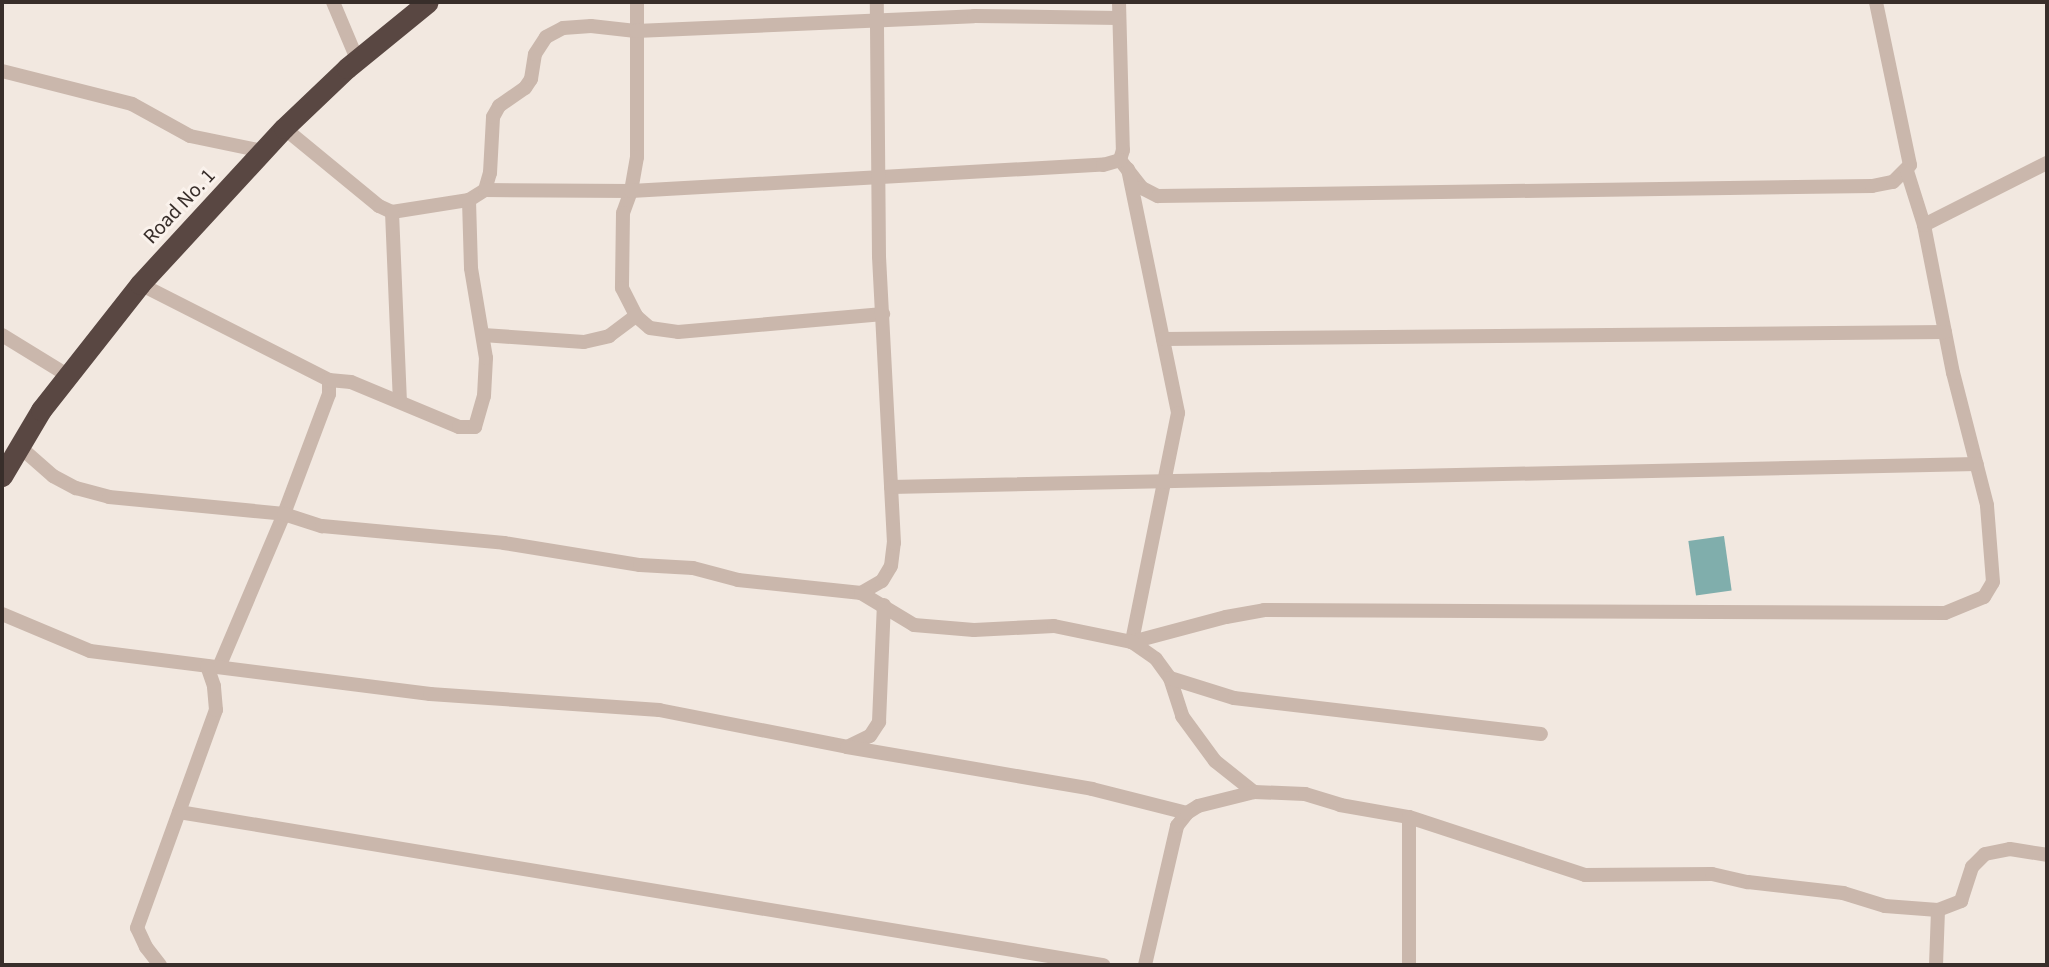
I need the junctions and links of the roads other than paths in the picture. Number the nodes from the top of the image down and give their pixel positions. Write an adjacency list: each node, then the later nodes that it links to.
1 (333, 2): 10 (street)
2 (428, 2): 10 (highway, Road No. 1)
3 (637, 2): 9 (street)
4 (877, 2): 7 (street)
5 (1119, 2): 8 (street)
6 (1876, 2): 16 (street)
7 (877, 18): 8 (street); 9 (street); 17 (street)
8 (1119, 18): 15 (street)
9 (636, 31): 18 (street); 19 (street)
10 (357, 59): 12 (highway, Road No. 1)
11 (2, 71): 13 (street)
12 (284, 128): 13 (highway, Road No. 1); 21 (street)
13 (262, 151): 23 (highway, Road No. 1)
14 (2047, 163): 22 (street)
15 (1124, 164): 16 (street); 17 (street); 29 (street)
16 (1907, 171): 22 (street)
17 (877, 175): 19 (street); 24 (street)
18 (485, 190): 19 (street); 20 (street)
19 (631, 191): 25 (street)
20 (469, 200): 21 (street); 28 (street)
21 (392, 212): 32 (street)
22 (1924, 225): 26 (street)
23 (139, 284): 30 (highway, Road No. 1); 31 (street)
24 (883, 314): 25 (street); 37 (street)
25 (636, 316): 28 (street)
26 (1945, 332): 29 (street); 34 (street)
27 (2, 335): 30 (street)
28 (483, 335): 32 (street)
29 (1163, 339): 36 (street)
30 (67, 375): 33 (highway, Road No. 1)
31 (329, 380): 32 (street); 38 (street)
32 (400, 401)
33 (19, 447): 35 (highway, Road No. 1); 38 (street)
34 (1977, 464): 36 (street); 42 (street)
35 (2, 475)
36 (1163, 484): 37 (street); 42 (street)
37 (891, 488): 39 (street)
38 (284, 514): 39 (street); 43 (street)
39 (861, 593): 40 (street)
40 (884, 605): 42 (street); 46 (street)
41 (2, 614): 43 (street)
42 (1132, 642): 44 (street)
43 (213, 666): 46 (street); 48 (street)
44 (1170, 678): 45 (street); 47 (street)
45 (1541, 734)
46 (847, 747): 49 (street)
47 (1254, 792): 49 (street); 50 (street)
48 (179, 812): 53 (street); 54 (street)
49 (1187, 813): 55 (street)
50 (1409, 817): 52 (street); 56 (street)
51 (2047, 855): 52 (street)
52 (1938, 910): 57 (street)
53 (160, 965)
54 (1103, 965)
55 (1145, 965)
56 (1409, 965)
57 (1936, 965)

